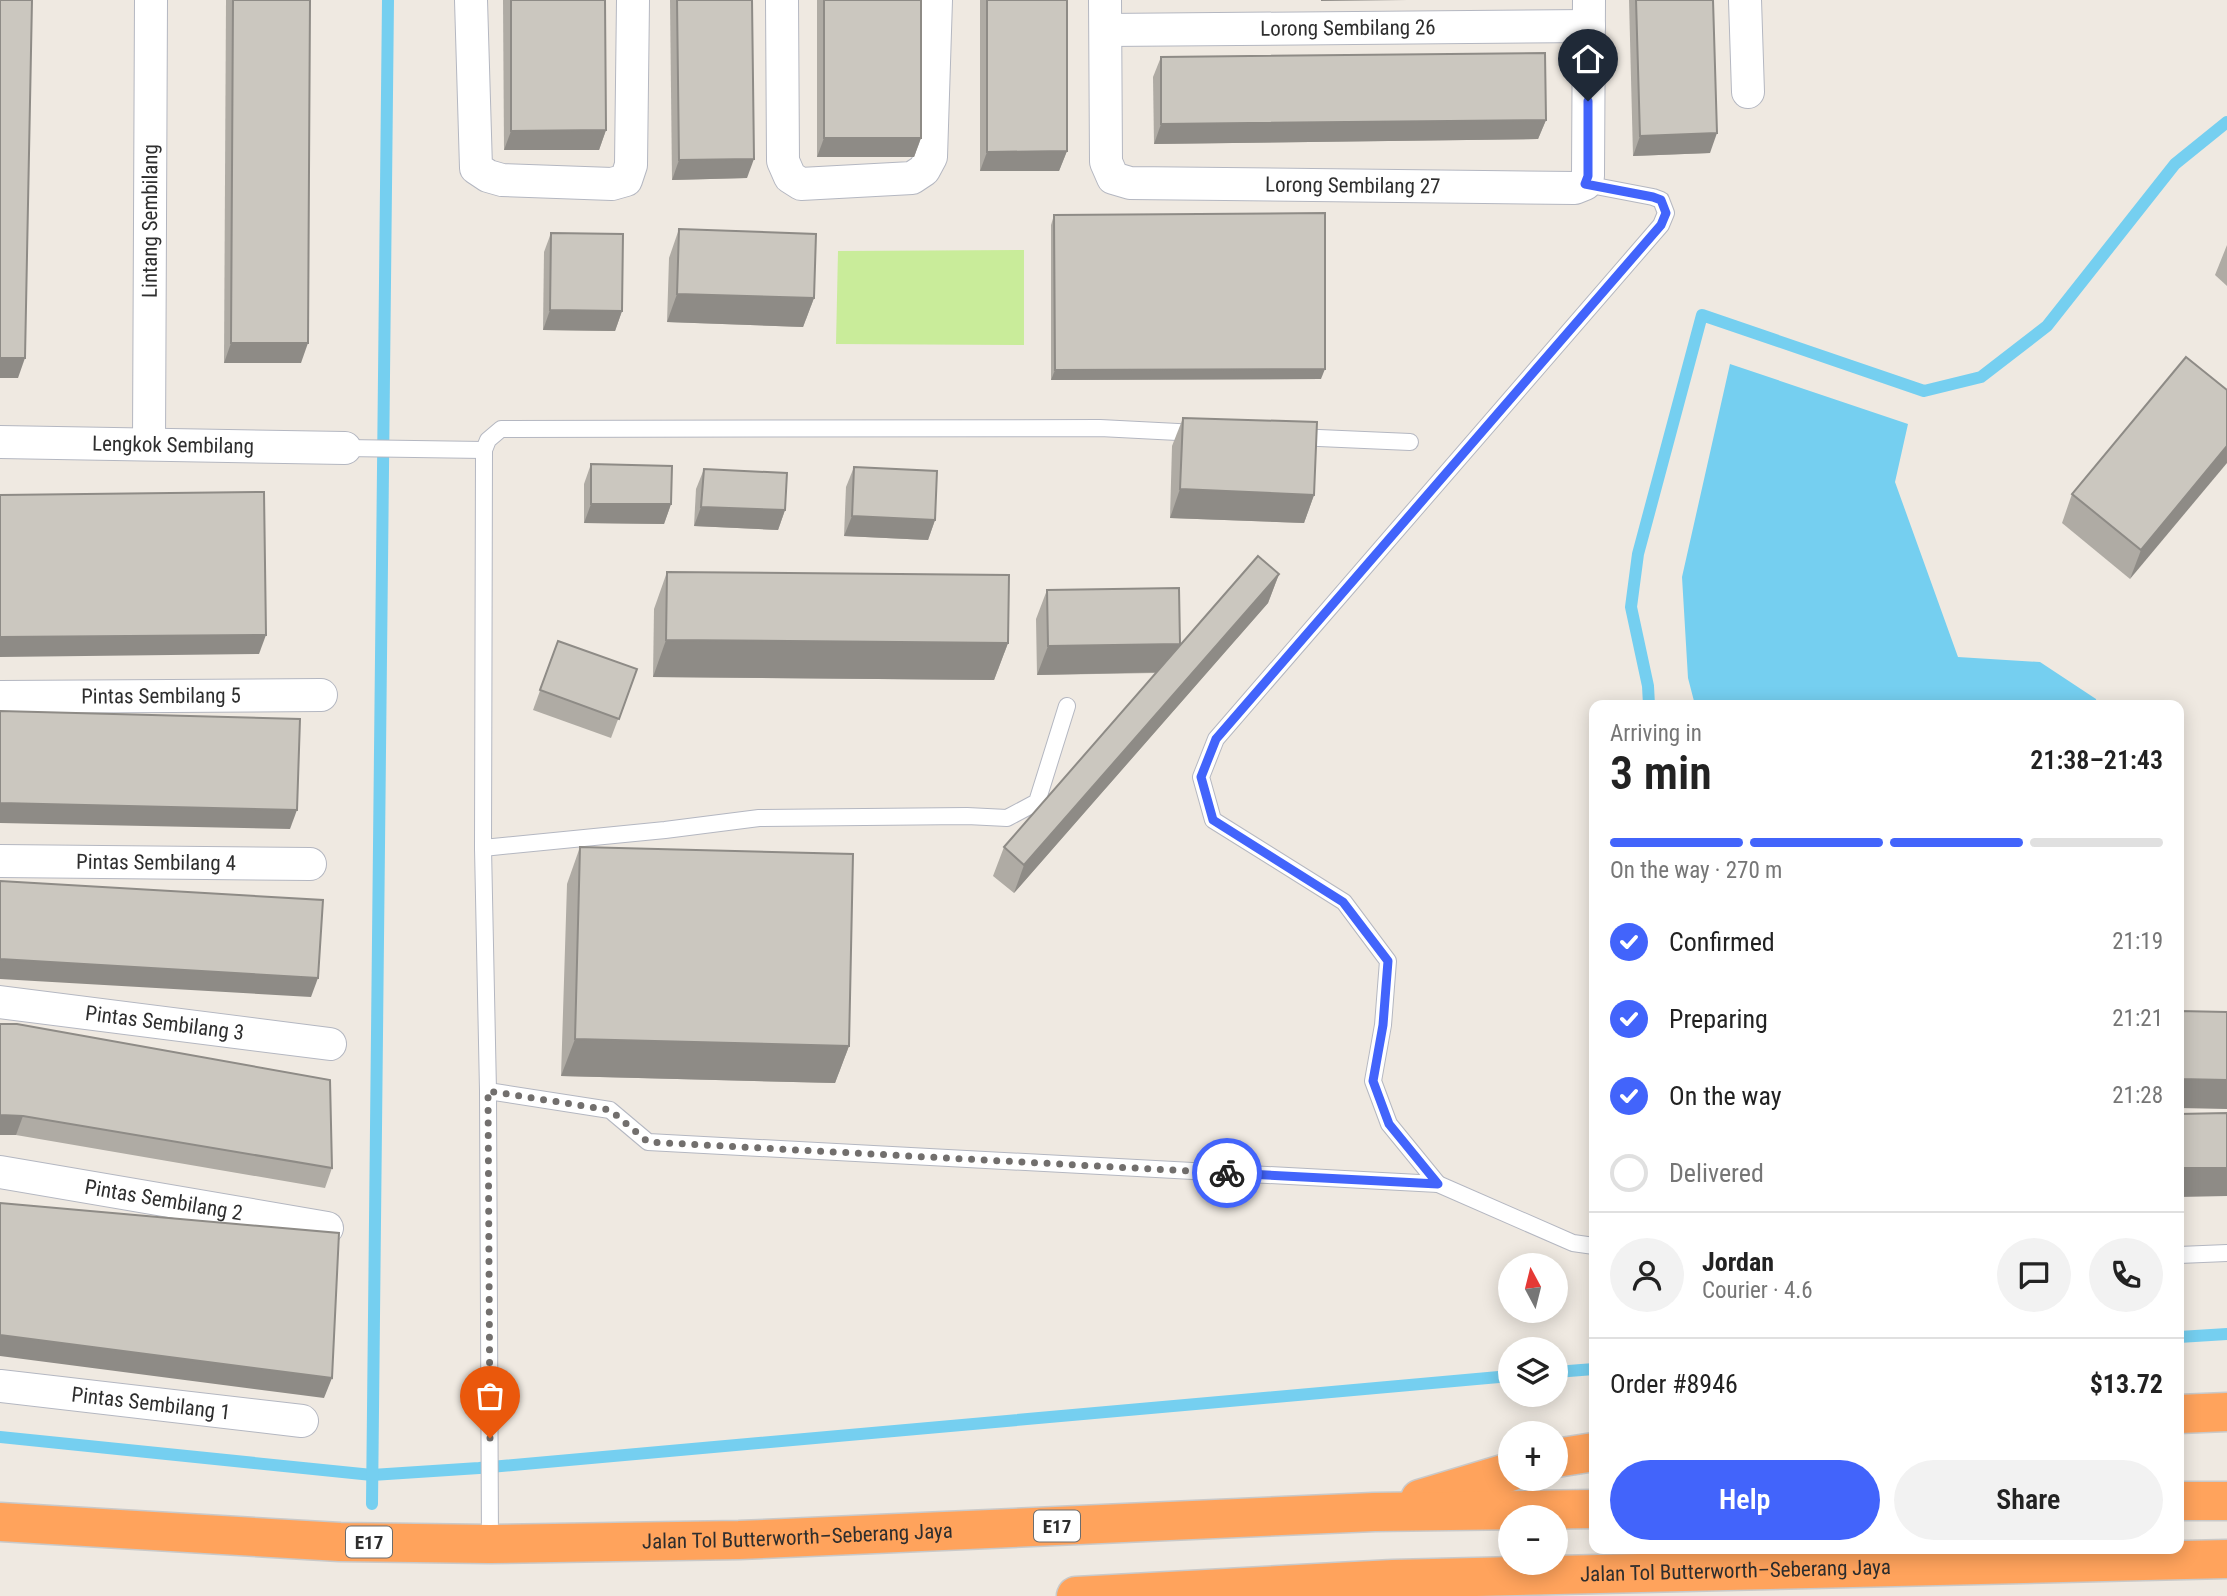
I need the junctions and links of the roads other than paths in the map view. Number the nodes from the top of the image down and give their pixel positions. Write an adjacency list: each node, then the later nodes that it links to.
1 (151, 0): 17 (street, Lintang Sembilang)
2 (471, 0): 3 (street)
3 (633, 0)
4 (782, 0): 5 (street)
5 (936, 0)
6 (1745, 0): 11 (street)
7 (1589, 13): 9 (street, Lorong Sembilang 26); 12 (street)
8 (1286, 14): 9 (street, Lorong Sembilang 26); 10 (street, Lorong Sembilang 26)
9 (1433, 14)
10 (1105, 15): 12 (street, Lorong Sembilang 27)
11 (1748, 92)
12 (1587, 180): 30 (lane)
13 (1208, 433): 19 (lane)
14 (1275, 436): 16 (lane)
15 (0, 442): 17 (street, Lengkok Sembilang)
16 (1410, 442)
17 (149, 443): 18 (street, Lengkok Sembilang)
18 (345, 448): 19 (lane)
19 (484, 450): 23 (lane)
20 (321, 695): 21 (street, Pintas Sembilang 5)
21 (0, 696)
22 (1067, 706): 23 (lane)
23 (483, 848): 28 (lane)
24 (0, 861): 25 (street, Pintas Sembilang 4)
25 (310, 864)
26 (0, 1002): 27 (street, Pintas Sembilang 3)
27 (330, 1044)
28 (488, 1091): 30 (lane); 49 (lane)
29 (0, 1172): 31 (street, Pintas Sembilang 2)
30 (1438, 1184): 32 (lane)
31 (327, 1228)
32 (1589, 1245)
33 (2227, 1253): 34 (lane)
34 (2184, 1255)
35 (0, 1386): 38 (street, Pintas Sembilang 1)
36 (2227, 1412): 37 (highway)
37 (2184, 1414)
38 (302, 1421)
39 (1589, 1453): 40 (highway)
40 (1568, 1456)
41 (1498, 1476): 46 (highway)
42 (2227, 1501): 43 (highway)
43 (2184, 1502)
44 (0, 1508): 48 (lane)
45 (1589, 1509): 46 (highway, Jalan Tol Butterworth–Seberang Jaya / E17)
46 (1374, 1512): 49 (highway, Jalan Tol Butterworth–Seberang Jaya / E17)
47 (0, 1522): 48 (highway, Jalan Tol Butterworth–Seberang Jaya / E17)
48 (100, 1529): 49 (highway, Jalan Tol Butterworth–Seberang Jaya / E17)
49 (490, 1544)
50 (2227, 1559): 51 (highway, Jalan Tol Butterworth–Seberang Jaya)
51 (1393, 1579): 52 (highway, Jalan Tol Butterworth–Seberang Jaya); 53 (highway)
52 (1076, 1596)
53 (1475, 1596)

